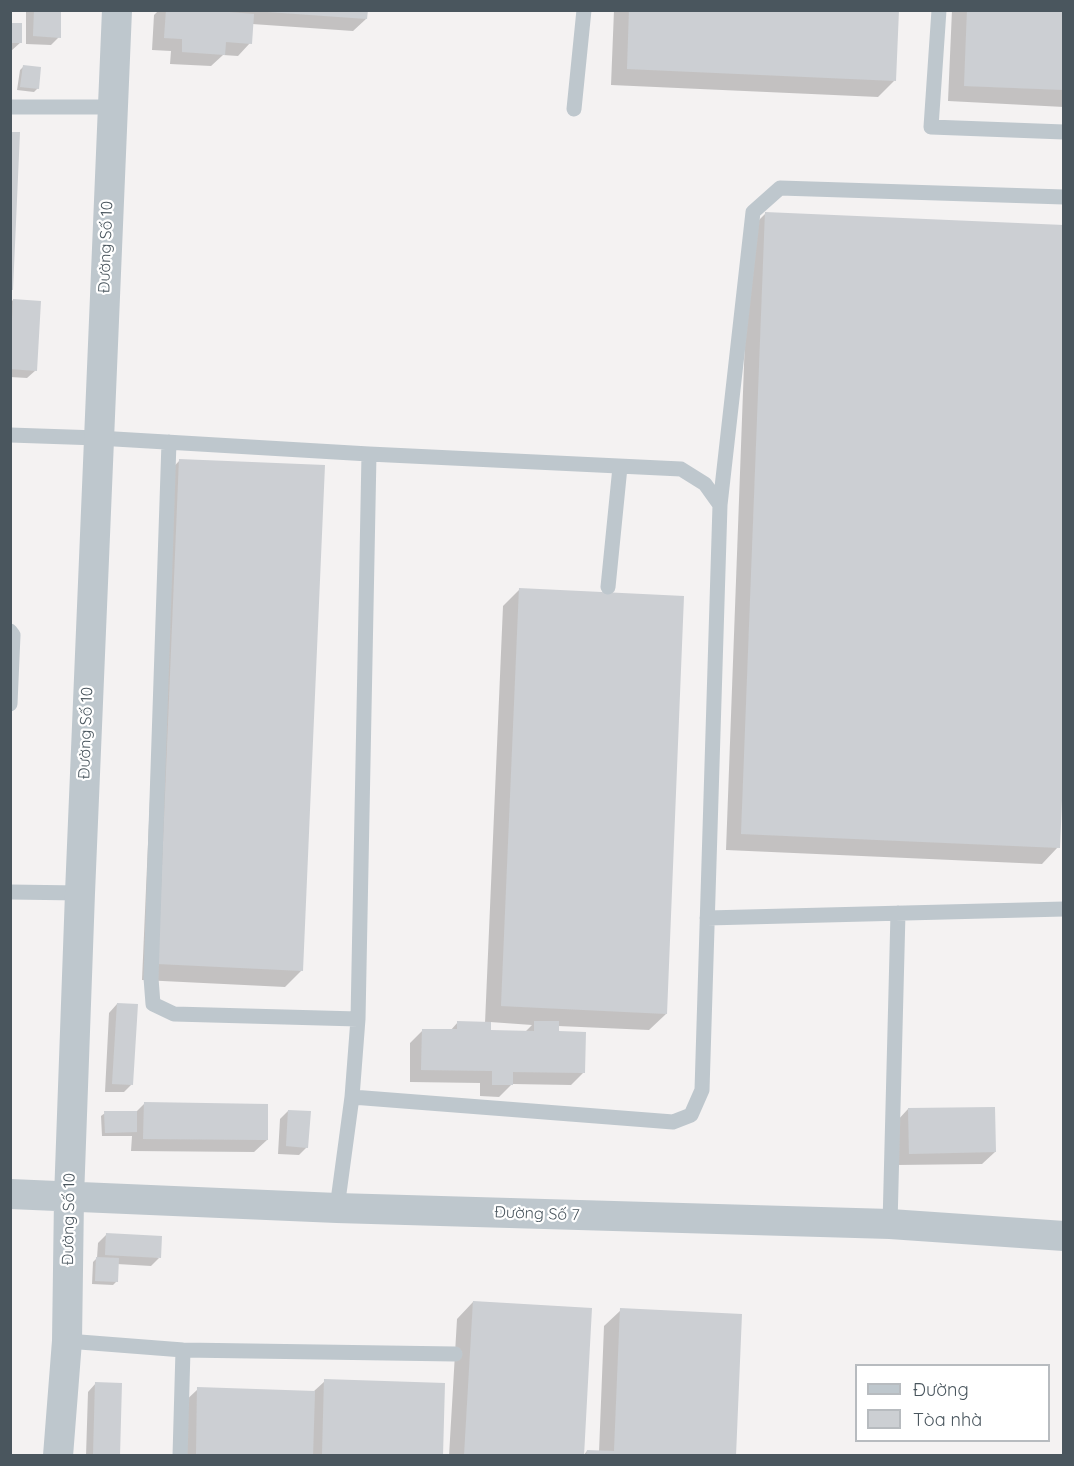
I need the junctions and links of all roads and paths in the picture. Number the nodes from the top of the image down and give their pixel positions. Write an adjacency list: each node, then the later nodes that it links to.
1 (117, 10): 5 (street, Đường Số 10)
2 (584, 10): 6 (lane)
3 (939, 10): 7 (lane)
4 (10, 107): 5 (lane)
5 (112, 107): 10 (street, Đường Số 10)
6 (574, 109)
7 (1064, 132)
8 (1064, 197): 14 (lane)
9 (10, 435): 10 (lane)
10 (98, 438): 11 (lane); 19 (street, Đường Số 10)
11 (169, 442): 12 (lane); 23 (lane)
12 (369, 454): 13 (lane); 23 (lane)
13 (620, 466): 14 (lane); 15 (lane)
14 (720, 505): 22 (lane)
15 (608, 587)
16 (10, 631): 17 (lane)
17 (10, 704)
18 (10, 892): 19 (lane)
19 (80, 893): 26 (street, Đường Số 10)
20 (1064, 909): 21 (lane)
21 (898, 913): 22 (lane); 28 (lane)
22 (707, 918): 24 (lane)
23 (358, 1019): 24 (lane)
24 (352, 1097): 27 (lane)
25 (10, 1194): 26 (street, Đường Số 7)
26 (69, 1198): 27 (street, Đường Số 7); 30 (street, Đường Số 10)
27 (337, 1208): 28 (street, Đường Số 7)
28 (890, 1224): 29 (street, Đường Số 7)
29 (1064, 1236)
30 (67, 1341): 31 (lane); 33 (street, Đường Số 10)
31 (183, 1350): 32 (lane); 34 (lane)
32 (455, 1354)
33 (58, 1455)
34 (180, 1455)

